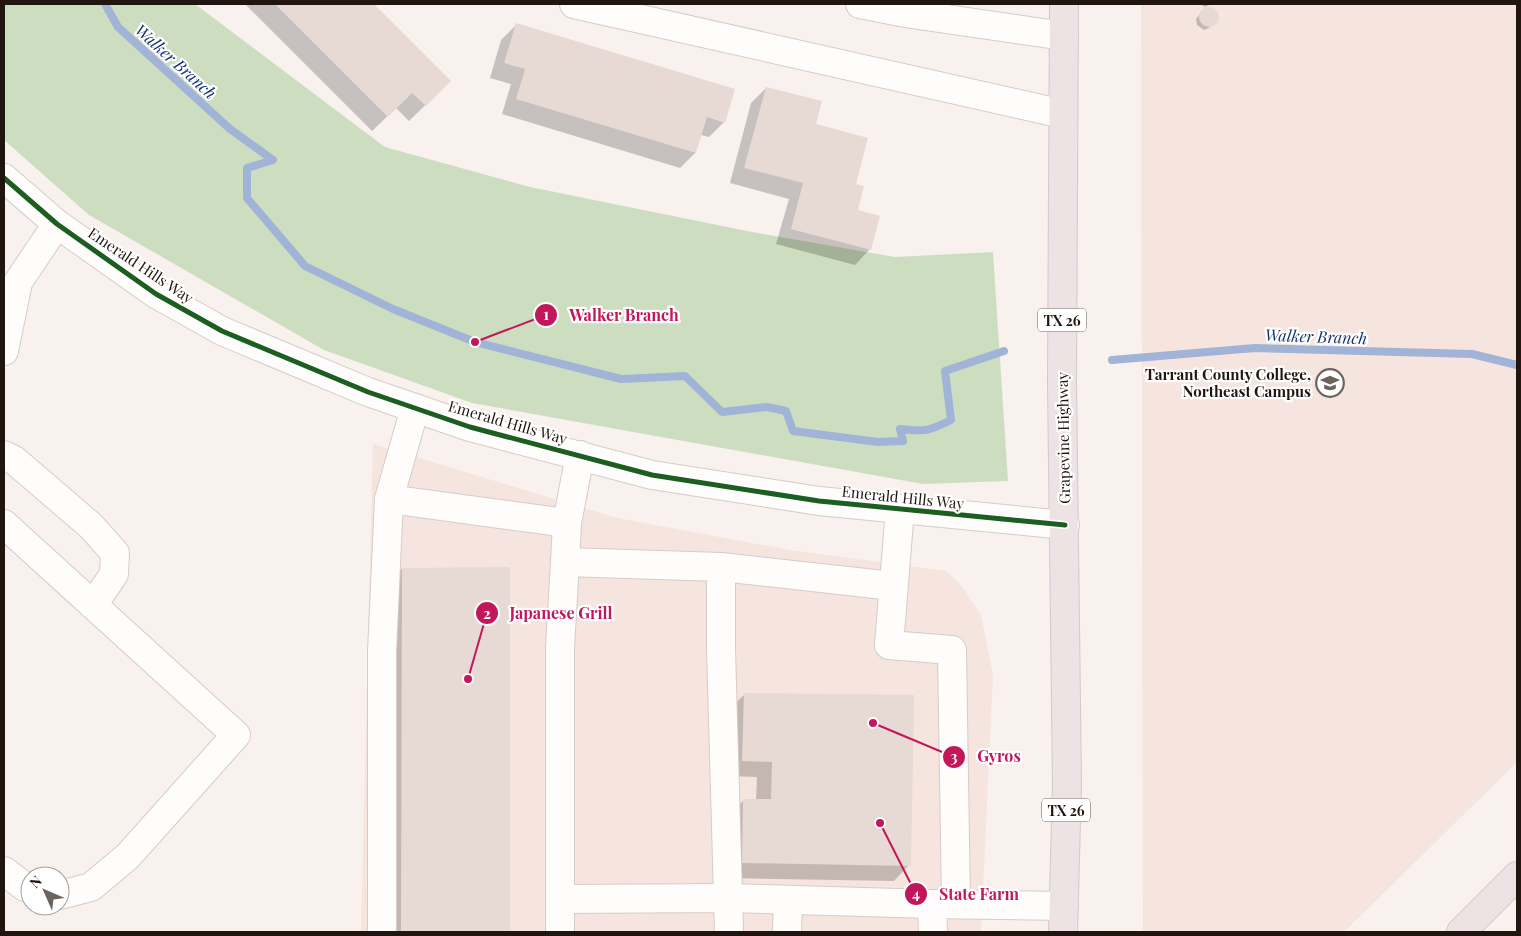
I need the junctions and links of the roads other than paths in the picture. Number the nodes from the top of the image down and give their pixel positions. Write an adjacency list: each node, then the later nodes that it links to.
1 (574, 4): 5 (street)
2 (860, 4): 4 (street)
3 (1064, 4): 4 (main road, Grapevine Highway / TX 26)
4 (1064, 36): 5 (main road, Grapevine Highway / TX 26)
5 (1063, 114): 16 (main road, Grapevine Highway / TX 26)
6 (4, 178): 7 (street, Emerald Hills Way)
7 (57, 224): 8 (street); 9 (street, Emerald Hills Way)
8 (4, 351)
9 (415, 408): 11 (street, Emerald Hills Way); 12 (street)
10 (4, 455): 20 (street)
11 (580, 455): 13 (street, Emerald Hills Way); 14 (street)
12 (389, 499): 14 (street); 30 (street)
13 (900, 509): 16 (street, Emerald Hills Way); 19 (street)
14 (566, 523): 17 (street)
15 (4, 524): 20 (street)
16 (1064, 526): 29 (main road, Grapevine Highway / TX 26)
17 (565, 562): 18 (street); 26 (street)
18 (722, 567): 19 (street); 25 (street)
19 (893, 586): 28 (street)
20 (93, 605): 24 (street)
21 (4, 871): 23 (street)
22 (1517, 876): 36 (main road)
23 (20, 882)
24 (70, 892)
25 (728, 898): 26 (street); 27 (street); 32 (street)
26 (560, 899): 31 (street)
27 (788, 901): 28 (street); 33 (street)
28 (944, 904): 29 (street); 34 (street)
29 (1064, 906): 35 (main road, Grapevine Highway / TX 26)
30 (382, 932)
31 (560, 932)
32 (729, 932)
33 (787, 932)
34 (933, 932)
35 (1063, 932)
36 (1461, 932)

